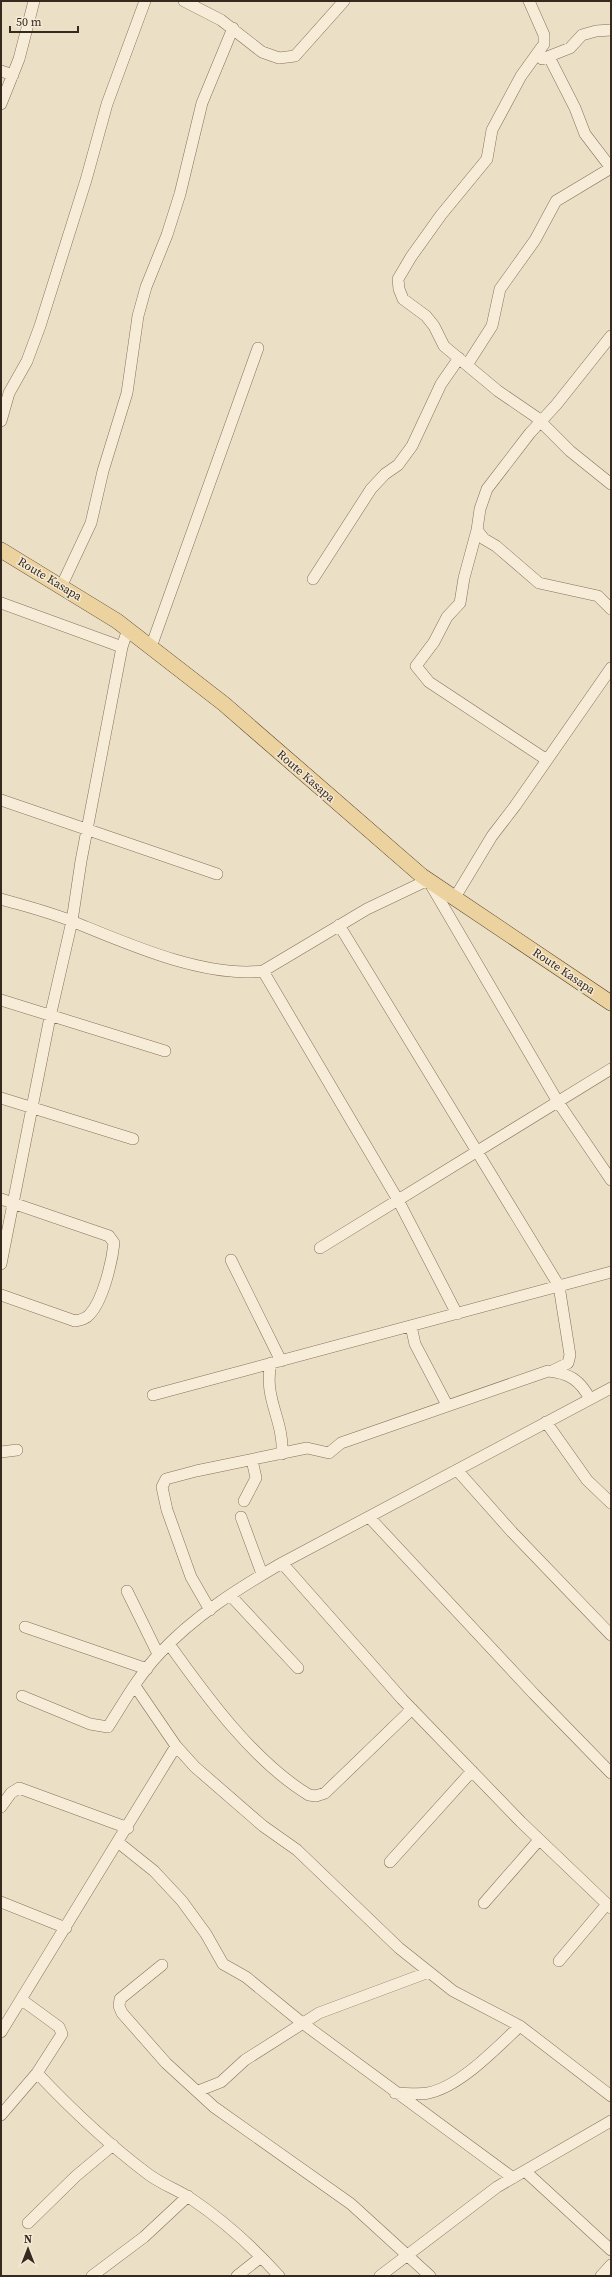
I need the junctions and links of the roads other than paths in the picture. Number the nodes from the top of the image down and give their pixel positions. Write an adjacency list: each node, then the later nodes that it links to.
1 (34, 1): 11 (street)
2 (145, 1): 17 (street)
3 (184, 1): 6 (street)
4 (344, 1): 6 (street)
5 (529, 1): 9 (street)
6 (233, 28): 23 (street)
7 (611, 30): 8 (street)
8 (549, 57): 9 (street); 13 (street)
9 (532, 63): 16 (street)
10 (1, 71): 11 (street)
11 (13, 75): 12 (street)
12 (1, 104)
13 (611, 168): 16 (street)
14 (611, 336): 18 (street)
15 (258, 348): 28 (street)
16 (463, 361): 18 (street); 22 (street)
17 (1, 421)
18 (540, 422): 19 (street); 20 (street)
19 (611, 484)
20 (477, 530): 25 (street); 30 (street)
21 (1, 550): 23 (main road, Route Kasapa)
22 (313, 579)
23 (61, 586): 26 (main road, Route Kasapa)
24 (1, 603): 27 (street)
25 (611, 609)
26 (128, 629): 27 (street); 28 (main road, Route Kasapa)
27 (122, 647): 32 (street)
28 (151, 647): 34 (main road, Route Kasapa)
29 (610, 673): 30 (street)
30 (547, 760): 36 (street)
31 (1, 800): 32 (street)
32 (88, 828): 33 (street); 37 (street)
33 (217, 874)
34 (428, 880): 36 (main road, Route Kasapa); 38 (street); 46 (street)
35 (1, 899): 37 (street)
36 (454, 899): 40 (main road, Route Kasapa)
37 (72, 921): 39 (street); 42 (street)
38 (339, 925): 39 (street); 49 (street)
39 (263, 971): 52 (street)
40 (609, 998)
41 (1, 1000): 42 (street)
42 (50, 1017): 43 (street); 47 (street)
43 (165, 1051)
44 (611, 1069): 46 (street)
45 (1, 1098): 47 (street)
46 (558, 1102): 49 (street); 50 (street)
47 (33, 1107): 48 (street); 53 (street)
48 (133, 1138)
49 (478, 1151): 52 (street); 58 (street)
50 (611, 1180)
51 (1, 1199): 53 (street)
52 (398, 1200): 54 (street); 60 (street)
53 (12, 1203): 56 (street); 59 (street)
54 (320, 1248)
55 (231, 1260): 62 (street)
56 (1, 1264)
57 (611, 1272): 58 (street)
58 (559, 1286): 60 (street); 63 (street)
59 (1, 1295)
60 (457, 1314): 61 (street)
61 (411, 1326): 62 (street); 67 (street)
62 (276, 1362): 65 (street); 71 (street)
63 (552, 1371): 66 (street); 67 (street)
64 (611, 1388): 66 (street)
65 (152, 1395)
66 (590, 1398): 68 (street)
67 (447, 1405): 71 (street)
68 (546, 1422): 73 (street); 75 (street)
69 (17, 1450): 70 (street)
70 (1, 1452)
71 (282, 1454): 72 (street)
72 (252, 1460): 74 (street); 82 (street)
73 (457, 1470): 76 (street); 84 (street)
74 (244, 1501)
75 (611, 1503)
76 (369, 1517): 78 (street); 94 (street)
77 (241, 1518): 79 (street)
78 (282, 1562): 79 (street); 91 (street)
79 (262, 1574): 81 (street)
80 (127, 1591): 86 (street)
81 (230, 1595): 82 (street); 87 (street)
82 (210, 1610): 85 (street)
83 (25, 1626): 88 (street)
84 (611, 1635)
85 (169, 1644): 86 (street); 91 (street)
86 (158, 1654): 88 (street)
87 (298, 1668)
88 (147, 1669): 89 (street)
89 (135, 1686): 90 (street); 92 (street)
90 (22, 1696)
91 (412, 1709): 93 (street)
92 (176, 1746): 96 (street); 106 (street)
93 (472, 1771): 97 (street); 99 (street)
94 (611, 1773)
95 (1, 1807): 96 (street)
96 (128, 1828): 98 (street)
97 (539, 1840): 101 (street); 102 (street)
98 (118, 1843): 103 (street); 108 (street)
99 (390, 1862)
100 (1, 1902): 103 (street)
101 (484, 1903)
102 (609, 1906): 104 (street)
103 (66, 1928): 107 (street)
104 (559, 1961)
105 (162, 1964): 112 (street)
106 (429, 1972): 108 (street); 109 (street)
107 (22, 2000): 110 (street); 111 (street)
108 (301, 2022): 112 (street); 113 (street)
109 (520, 2026): 113 (street); 114 (street)
110 (1, 2032)
111 (37, 2073): 115 (street); 117 (street)
112 (198, 2092): 123 (street)
113 (395, 2092): 119 (street)
114 (611, 2096)
115 (1, 2115)
116 (611, 2121): 118 (street)
117 (113, 2145): 120 (street); 121 (street)
118 (525, 2172): 119 (street); 122 (street)
119 (513, 2178): 123 (street)
120 (188, 2196): 124 (street); 126 (street)
121 (28, 2223)
122 (611, 2250)
123 (406, 2255): 129 (street); 130 (street)
124 (261, 2257): 127 (street); 128 (street)
125 (611, 2265): 131 (street)
126 (92, 2276)
127 (237, 2276)
128 (279, 2276)
129 (380, 2276)
130 (430, 2276)
131 (601, 2276)

